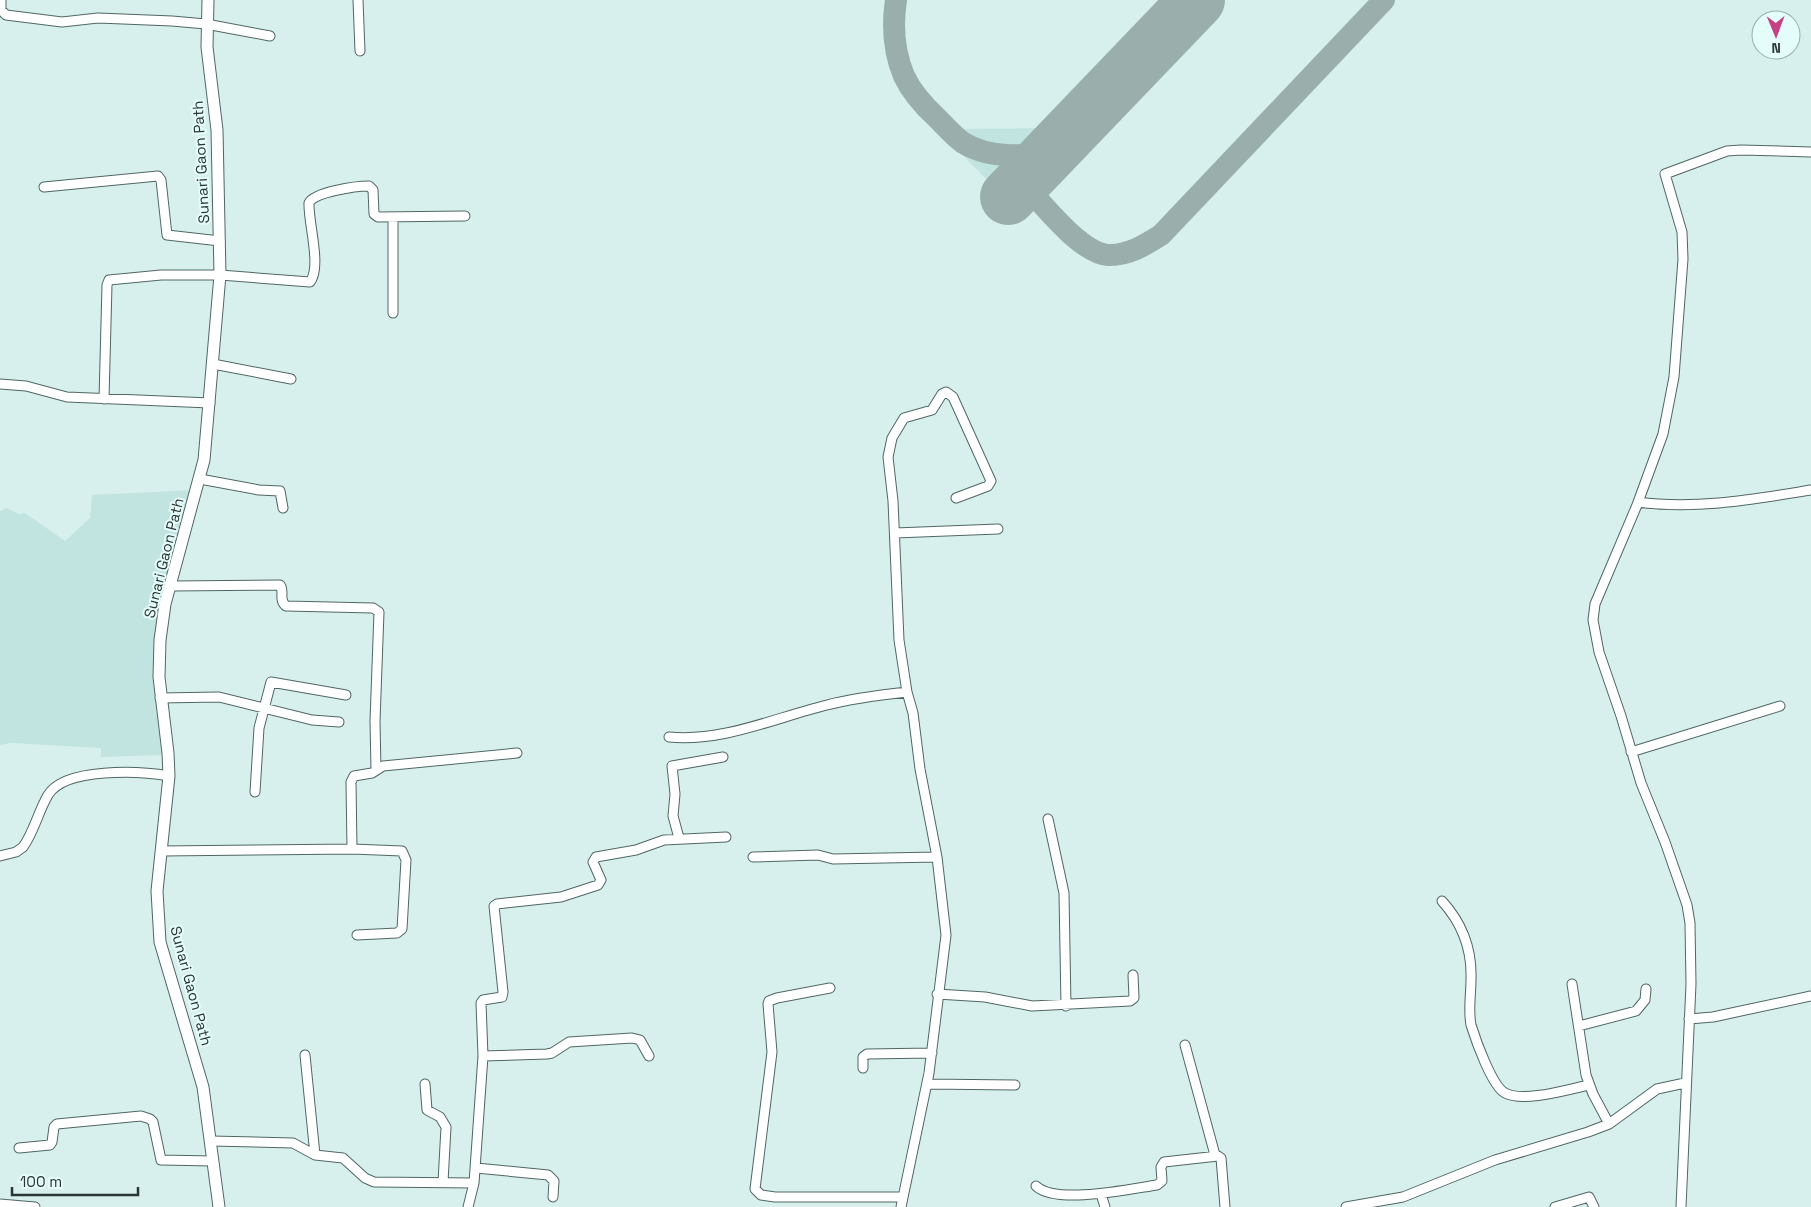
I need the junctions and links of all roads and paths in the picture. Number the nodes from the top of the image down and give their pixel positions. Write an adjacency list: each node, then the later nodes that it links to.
1 (1, 0): 4 (street)
2 (208, 0): 4 (street, Sunari Gaon Path)
3 (358, 0): 6 (street)
4 (206, 24): 5 (street); 11 (street, Sunari Gaon Path)
5 (270, 36)
6 (360, 51)
7 (1811, 152): 22 (street)
8 (44, 187): 11 (street)
9 (465, 216): 10 (street)
10 (394, 217): 12 (street); 13 (street)
11 (220, 241): 12 (street, Sunari Gaon Path)
12 (220, 275): 14 (street, Sunari Gaon Path); 17 (street)
13 (393, 313)
14 (213, 364): 15 (street); 18 (street, Sunari Gaon Path)
15 (291, 379)
16 (0, 384): 17 (street)
17 (104, 399): 18 (street)
18 (210, 403): 19 (street, Sunari Gaon Path)
19 (200, 479): 23 (street); 26 (street, Sunari Gaon Path)
20 (1810, 493): 22 (street)
21 (956, 498): 25 (street)
22 (1638, 502): 34 (street)
23 (283, 508)
24 (998, 529): 25 (street)
25 (895, 533): 27 (street)
26 (171, 586): 29 (street, Sunari Gaon Path); 37 (street)
27 (907, 692): 33 (street); 47 (street)
28 (346, 695): 31 (street)
29 (160, 698): 31 (street); 38 (street, Sunari Gaon Path)
30 (1780, 706): 34 (street)
31 (265, 708): 32 (street); 39 (street)
32 (338, 722)
33 (669, 737)
34 (1631, 752): 57 (street)
35 (517, 753): 37 (street)
36 (723, 756): 42 (street)
37 (376, 770): 43 (street)
38 (169, 776): 44 (street, Sunari Gaon Path); 45 (street)
39 (255, 792)
40 (1048, 819): 56 (street)
41 (726, 837): 42 (street)
42 (679, 838): 62 (street)
43 (352, 849): 44 (street); 49 (street)
44 (162, 851): 71 (street, Sunari Gaon Path)
45 (0, 856)
46 (753, 857): 47 (street)
47 (937, 857): 54 (street)
48 (1442, 902): 69 (street)
49 (357, 935)
50 (1133, 975): 56 (street)
51 (1572, 984): 58 (street)
52 (830, 988): 82 (street)
53 (1646, 989): 58 (street)
54 (938, 994): 56 (street); 60 (street)
55 (1811, 996): 57 (street)
56 (1066, 1006)
57 (1689, 1019): 65 (street)
58 (1578, 1026): 69 (street)
59 (1185, 1045): 74 (street)
60 (932, 1053): 64 (street); 67 (street)
61 (305, 1055): 73 (street)
62 (483, 1056): 63 (street); 76 (street)
63 (648, 1056)
64 (863, 1068)
65 (1685, 1083): 70 (street); 95 (street)
66 (425, 1084): 77 (street)
67 (927, 1084): 68 (street); 83 (street)
68 (1015, 1085)
69 (1589, 1085): 70 (street)
70 (1608, 1124): 92 (street)
71 (211, 1141): 73 (street); 75 (street, Sunari Gaon Path)
72 (20, 1148): 75 (street)
73 (314, 1155): 77 (street)
74 (1215, 1156): 80 (street); 91 (street)
75 (213, 1161): 86 (street, Sunari Gaon Path)
76 (476, 1168): 78 (street); 81 (street)
77 (443, 1182): 78 (street)
78 (474, 1183): 87 (street)
79 (1036, 1186): 80 (street)
80 (1101, 1194): 90 (street)
81 (553, 1197)
82 (775, 1197): 83 (street); 88 (street)
83 (903, 1197): 89 (street)
84 (0, 1204): 85 (street)
85 (36, 1207)
86 (219, 1207)
87 (468, 1207)
88 (776, 1207)
89 (901, 1207)
90 (1105, 1207)
91 (1225, 1207)
92 (1346, 1207)
93 (1554, 1207): 94 (street)
94 (1594, 1207)
95 (1681, 1207)

